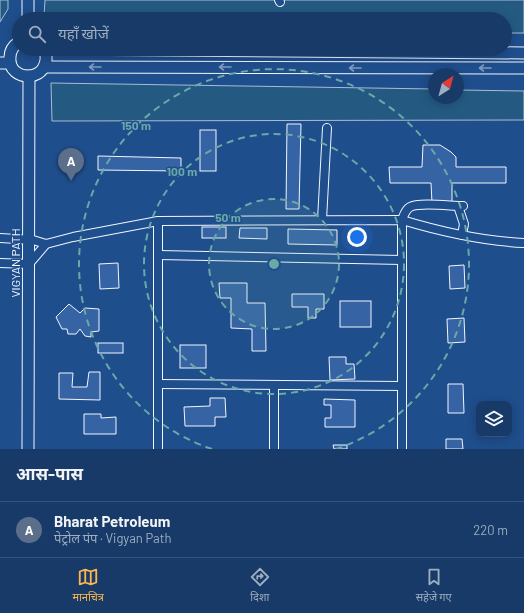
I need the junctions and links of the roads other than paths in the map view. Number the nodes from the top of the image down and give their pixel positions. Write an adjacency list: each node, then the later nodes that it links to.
1 (28, 0): 2 (main road)
2 (28, 12)
3 (12, 45): 4 (main road)
4 (0, 48)
5 (12, 53): 9 (main road)
6 (512, 53): 7 (main road)
7 (524, 53)
8 (47, 56): 10 (main road)
9 (5, 63): 12 (main road)
10 (45, 67): 11 (main road, one-way to 10); 12 (main road)
11 (524, 68)
12 (29, 76): 19 (main road, VIGYAN PATH)
13 (327, 128): 14 (street)
14 (322, 220): 15 (street); 16 (street)
15 (402, 220): 17 (street); 17 (street); 23 (street)
16 (158, 221): 21 (street); 22 (street)
17 (462, 236): 20 (street)
18 (0, 238): 19 (street)
19 (29, 240): 21 (street); 25 (main road, VIGYAN PATH)
20 (524, 243)
21 (46, 244): 25 (street)
22 (159, 255): 23 (street); 26 (street)
23 (402, 260): 28 (street)
24 (0, 263): 25 (street)
25 (29, 264): 29 (main road, VIGYAN PATH)
26 (158, 384): 27 (street); 30 (street)
27 (274, 385): 28 (street); 31 (street)
28 (402, 386): 32 (street)
29 (28, 449)
30 (158, 449)
31 (274, 449)
32 (402, 449)

